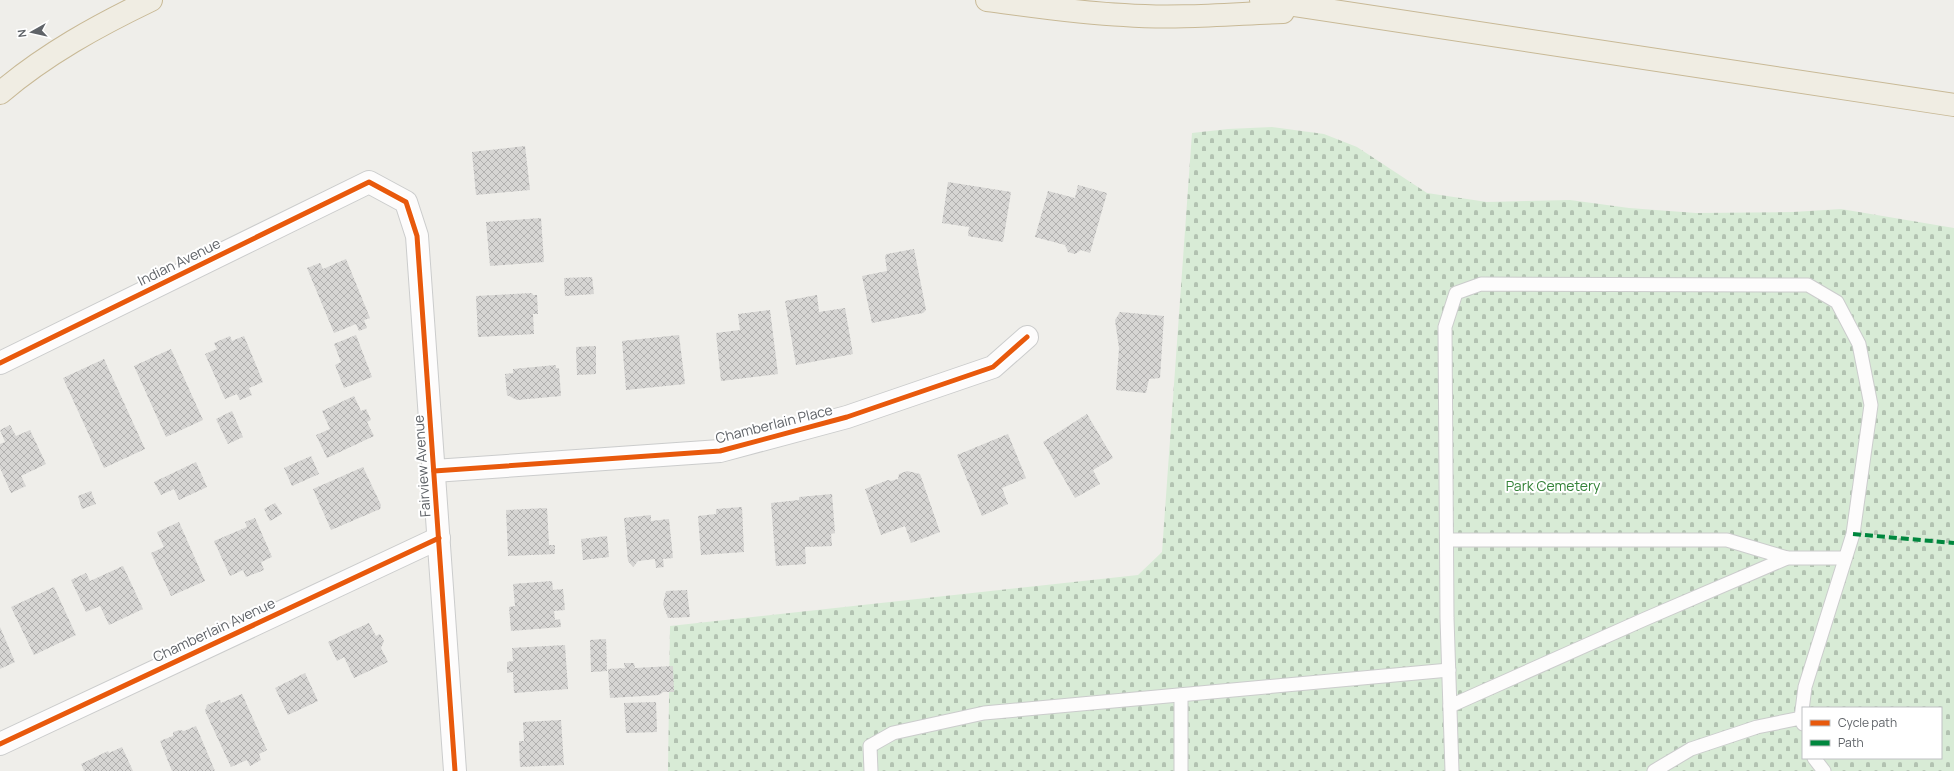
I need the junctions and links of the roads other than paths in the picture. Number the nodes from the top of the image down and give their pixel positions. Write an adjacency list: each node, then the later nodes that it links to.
1 (151, 0): 5 (highway)
2 (987, 0): 4 (highway)
3 (1261, 0): 4 (highway)
4 (1326, 11): 6 (highway)
5 (0, 93)
6 (1954, 104)
7 (370, 182): 9 (street, Indian Avenue); 10 (street, Fairview Avenue)
8 (1027, 337): 10 (street, Chamberlain Place)
9 (0, 363)
10 (434, 471): 11 (street, Fairview Avenue)
11 (439, 538): 20 (street, Chamberlain Avenue); 22 (street, Fairview Avenue)
12 (1447, 540): 13 (lane); 14 (lane); 15 (lane)
13 (1787, 558): 14 (lane); 17 (lane)
14 (1845, 558): 18 (lane)
15 (1449, 670): 16 (lane); 17 (lane)
16 (1181, 695): 23 (lane); 24 (lane)
17 (1450, 706): 25 (lane)
18 (1803, 707)
19 (1802, 721): 26 (lane)
20 (0, 744)
21 (1815, 759): 27 (lane)
22 (455, 771)
23 (871, 771)
24 (1181, 771)
25 (1452, 771)
26 (1654, 771)
27 (1824, 771)

